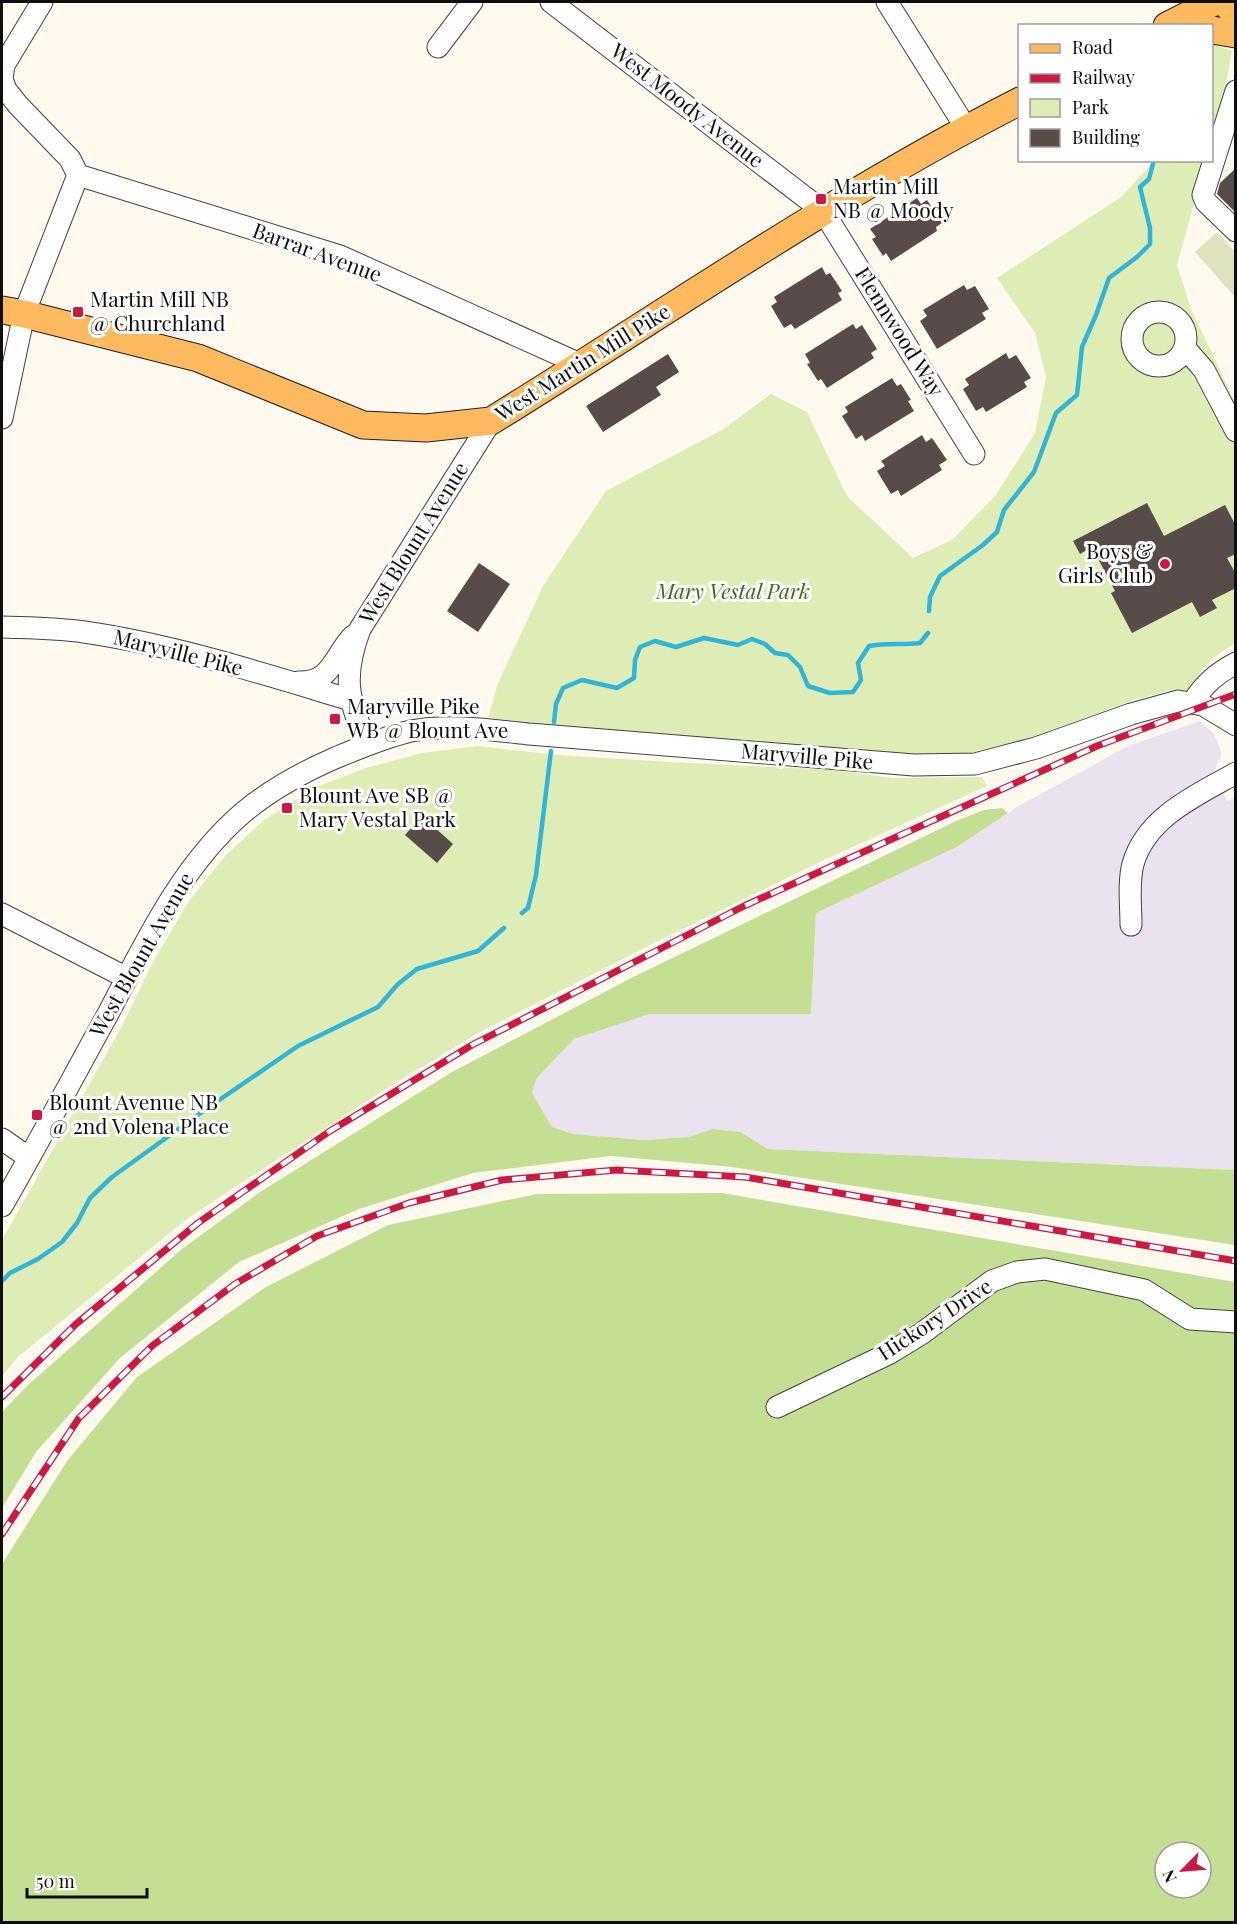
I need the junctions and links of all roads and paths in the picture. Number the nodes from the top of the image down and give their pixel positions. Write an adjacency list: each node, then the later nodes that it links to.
1 (42, 2): 15 (street)
2 (472, 2): 11 (street)
3 (552, 2): 16 (street, West Moody Avenue)
4 (887, 2): 14 (street)
5 (1214, 2): 8 (main road)
6 (1224, 2): 7 (main road)
7 (1236, 14)
8 (1171, 24)
9 (1213, 30): 10 (main road)
10 (1236, 34)
11 (438, 47)
12 (1236, 91): 17 (street)
13 (1018, 102): 14 (main road, West Martin Mill Pike)
14 (966, 128): 16 (main road, West Martin Mill Pike)
15 (78, 175): 18 (street); 20 (street, Barrar Avenue)
16 (823, 211): 20 (main road, West Martin Mill Pike); 24 (street, Flennwood Way)
17 (1236, 231)
18 (13, 312): 21 (street); 22 (main road, West Martin Mill Pike)
19 (1185, 348): 23 (street)
20 (582, 365): 22 (main road, West Martin Mill Pike)
21 (2, 418)
22 (491, 421): 26 (street, West Blount Avenue)
23 (1236, 431)
24 (974, 454)
25 (2, 627): 28 (street, Maryville Pike)
26 (360, 629): 28 (street); 29 (street, West Blount Avenue)
27 (1236, 663): 30 (street)
28 (291, 682): 29 (street, Maryville Pike)
29 (351, 700): 32 (street, West Blount Avenue)
30 (1193, 702): 31 (street); 32 (street, Maryville Pike)
31 (1236, 725)
32 (367, 744): 36 (street, West Blount Avenue)
33 (1236, 772): 35 (street)
34 (2, 914): 36 (street)
35 (1131, 925)
36 (127, 978): 38 (street, West Blount Avenue)
37 (2, 1139): 38 (street)
38 (30, 1158): 39 (street, West Blount Avenue)
39 (2, 1206)
40 (1236, 1322): 41 (street, Hickory Drive)
41 (777, 1407)

